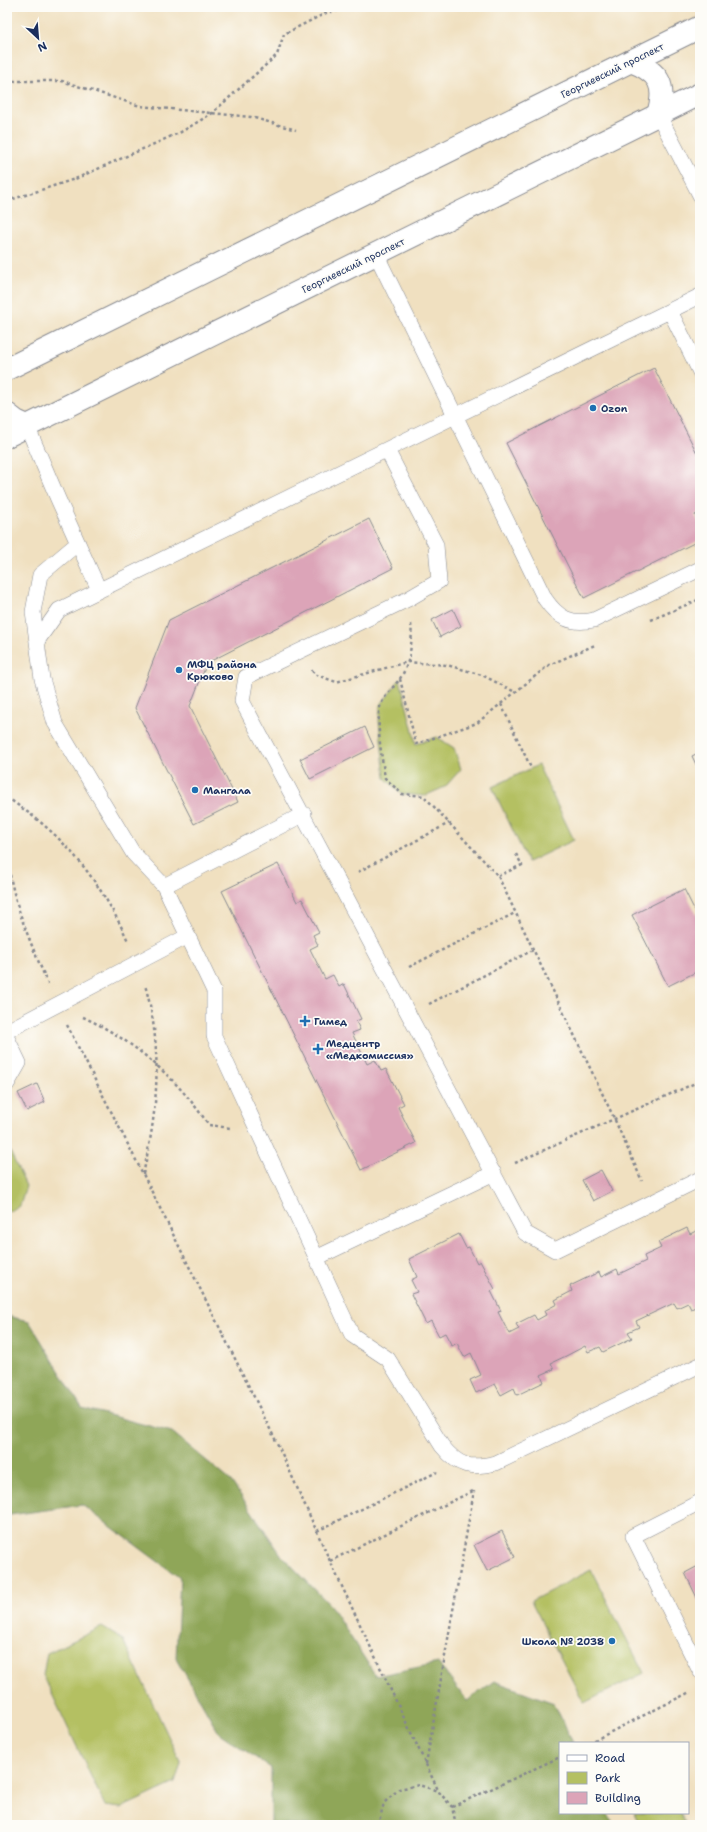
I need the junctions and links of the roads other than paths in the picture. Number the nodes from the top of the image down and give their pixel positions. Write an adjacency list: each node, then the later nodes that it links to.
1 (700, 27): 2 (main road, Георгиевский проспект)
2 (631, 61): 4 (main road); 9 (main road, Георгиевский проспект)
3 (700, 94): 4 (main road, Георгиевский проспект)
4 (658, 114): 5 (lane); 6 (main road, Георгиевский проспект)
5 (700, 195)
6 (376, 254): 12 (lane); 13 (main road, Георгиевский проспект)
7 (700, 296): 8 (lane)
8 (670, 311): 10 (lane); 12 (lane)
9 (7, 369)
10 (700, 372)
11 (7, 414): 13 (main road)
12 (456, 416): 15 (lane); 17 (lane)
13 (27, 426): 14 (main road, Георгиевский проспект); 16 (lane)
14 (7, 436)
15 (387, 450): 18 (lane); 20 (lane)
16 (78, 543): 18 (lane); 19 (lane)
17 (700, 569)
18 (100, 590): 19 (lane)
19 (37, 641): 21 (lane)
20 (304, 814): 21 (lane); 26 (lane)
21 (164, 886): 22 (lane)
22 (188, 936): 23 (lane); 28 (lane)
23 (7, 1031)
24 (7, 1038): 25 (lane)
25 (7, 1084)
26 (494, 1173): 27 (lane); 28 (lane)
27 (700, 1179)
28 (316, 1258): 29 (lane)
29 (700, 1365)
30 (700, 1502): 31 (lane)
31 (700, 1671)

